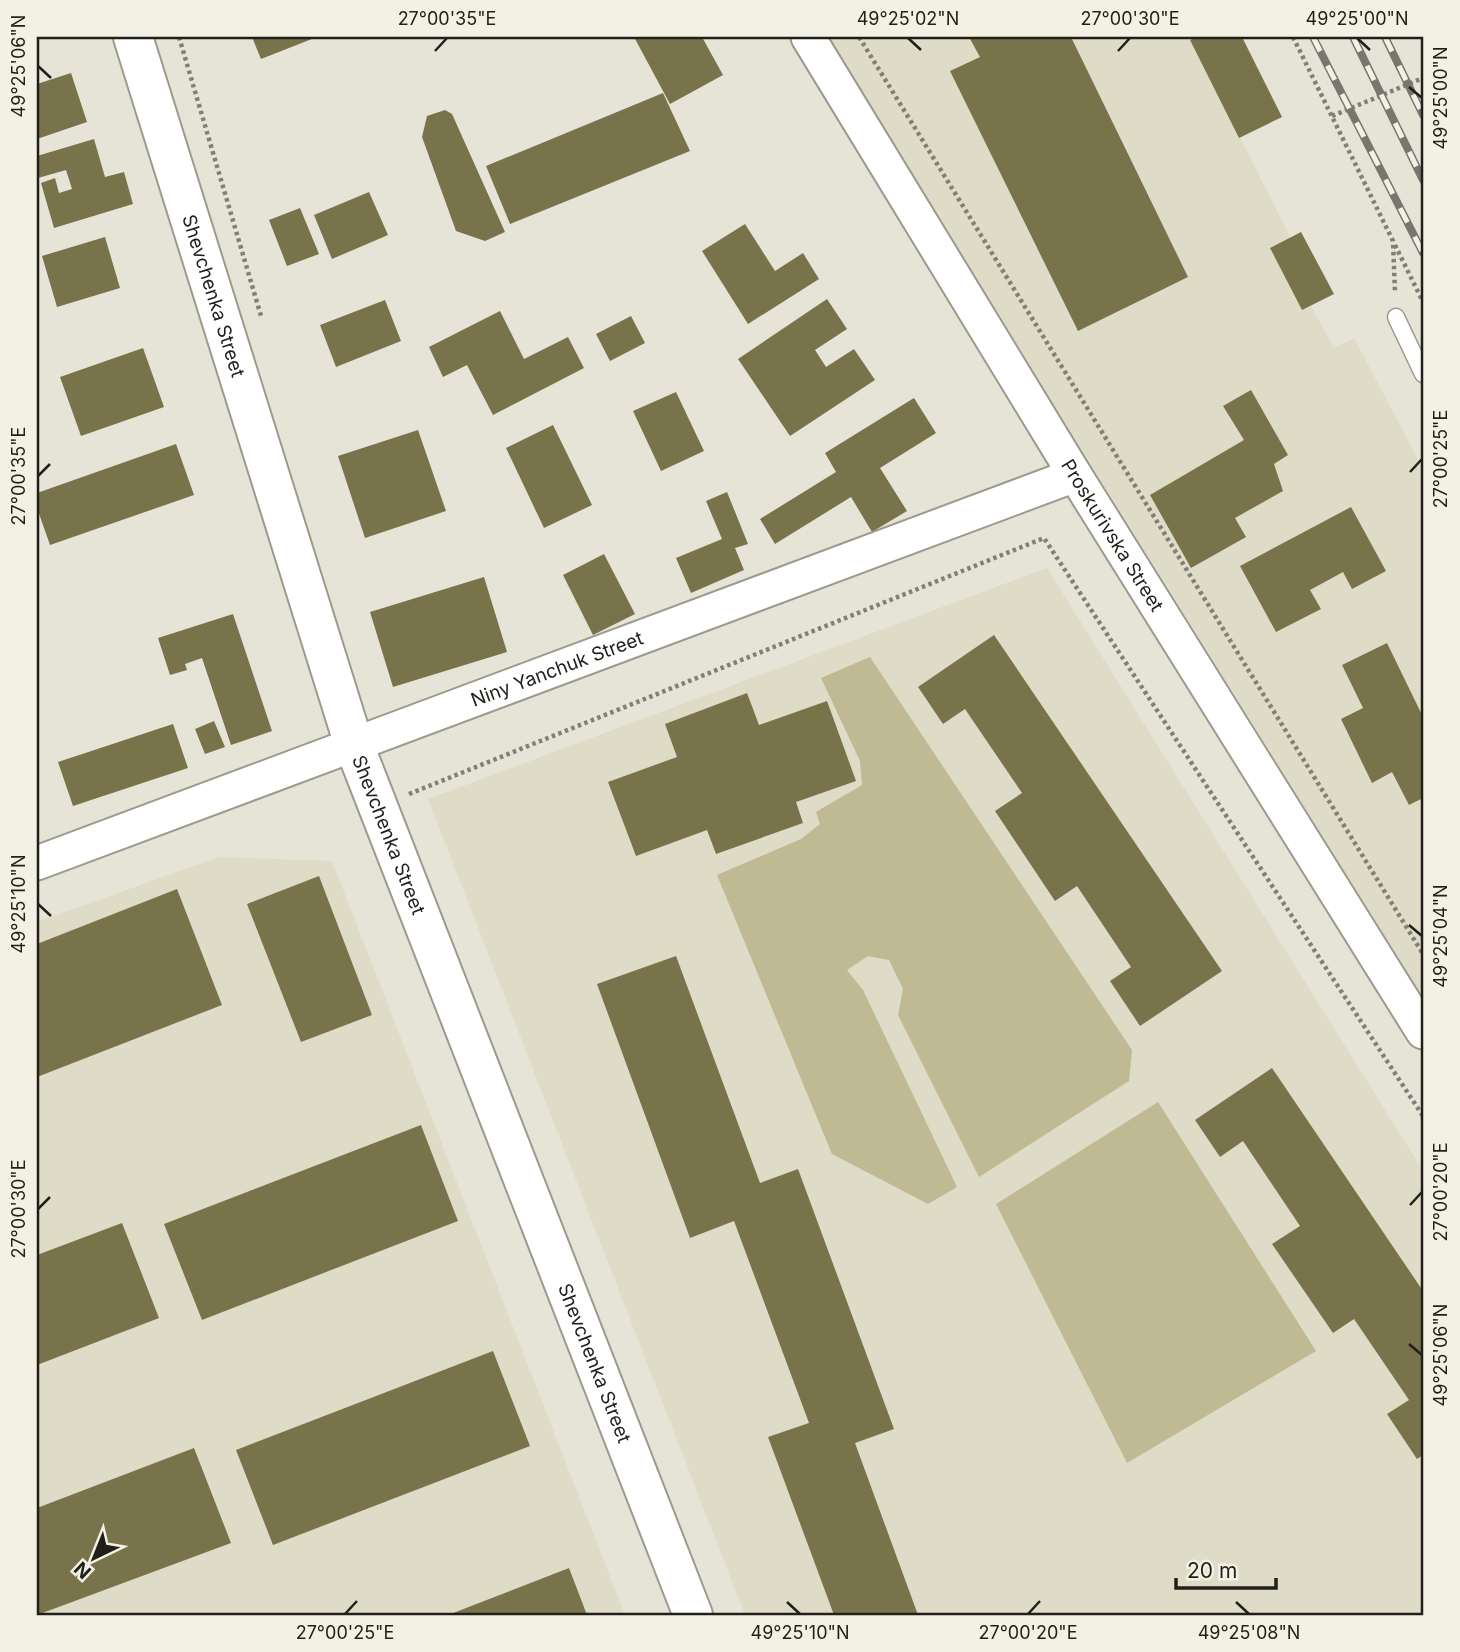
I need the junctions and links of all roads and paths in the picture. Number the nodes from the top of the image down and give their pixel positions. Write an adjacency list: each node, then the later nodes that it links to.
1 (133, 37): 12 (street, Shevchenka Street)
2 (808, 37): 11 (street, Proskurivska Street)
3 (859, 37): 15 (path)
4 (1293, 37): 6 (path)
5 (1423, 78): 6 (path)
6 (1332, 116): 7 (path)
7 (1393, 241): 8 (path); 9 (path)
8 (1423, 302)
9 (1396, 317): 10 (lane)
10 (1423, 374)
11 (1075, 475): 12 (street, Niny Yanchuk Street); 16 (street, Proskurivska Street)
12 (354, 745): 13 (street, Shevchenka Street); 14 (street, Niny Yanchuk Street)
13 (387, 829): 17 (path); 18 (street, Shevchenka Street)
14 (37, 863)
15 (1423, 954)
16 (1423, 1032)
17 (1423, 1116)
18 (692, 1615)

